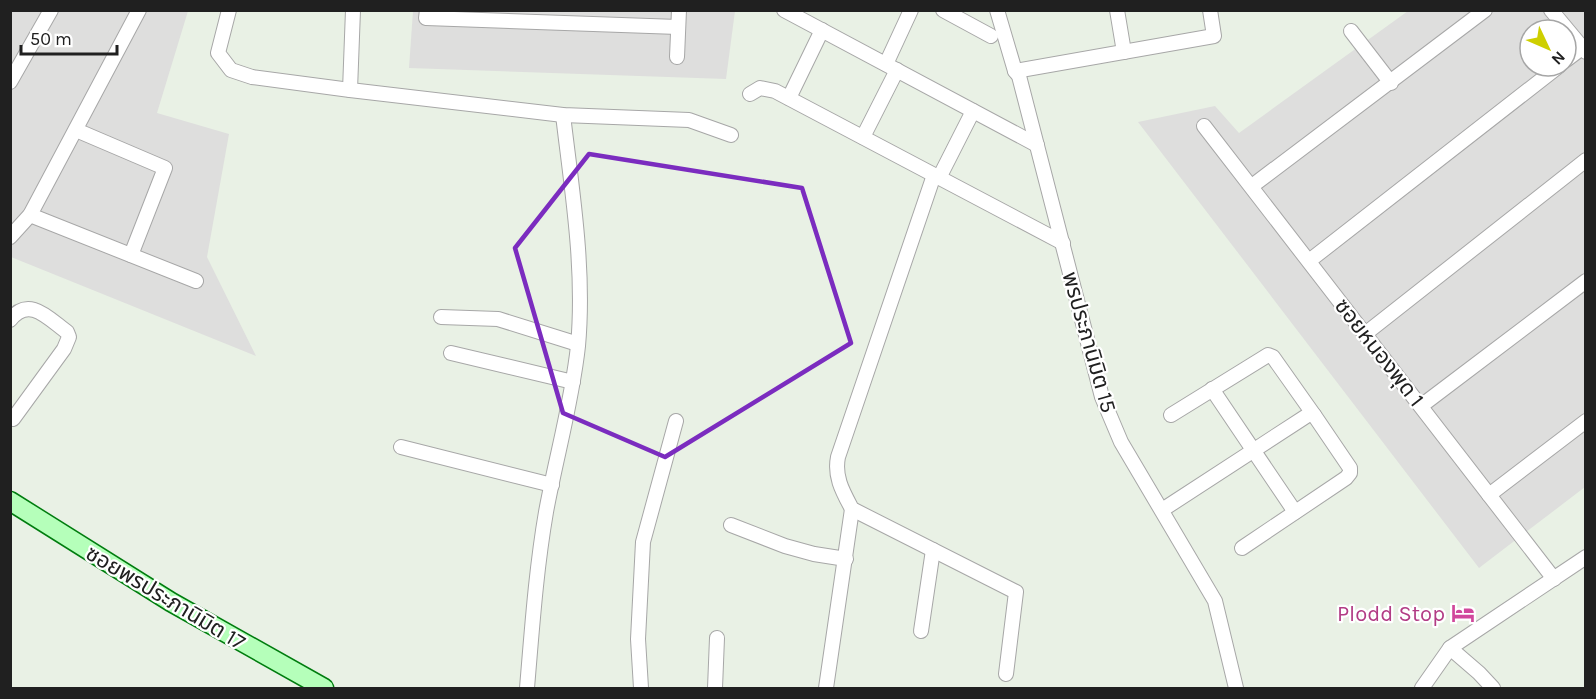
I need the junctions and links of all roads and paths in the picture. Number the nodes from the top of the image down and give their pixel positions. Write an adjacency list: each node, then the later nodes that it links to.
1 (51, 10): 26 (street)
2 (139, 10): 34 (street)
3 (229, 10): 28 (street)
4 (353, 10): 28 (street)
5 (427, 10): 16 (street)
6 (679, 10): 16 (street)
7 (784, 10): 15 (street)
8 (911, 10): 23 (street)
9 (943, 10): 19 (street)
10 (997, 10): 24 (street, พรประภานิมิต 15)
11 (1117, 10): 21 (street)
12 (1210, 10): 21 (street)
13 (1485, 10): 27 (street)
14 (1551, 10): 20 (street)
15 (810, 16): 17 (street)
16 (678, 27): 22 (street)
17 (822, 30): 23 (street); 30 (street)
18 (1351, 32): 27 (street)
19 (991, 36)
20 (1584, 50)
21 (1124, 52): 24 (street)
22 (677, 57)
23 (891, 68): 31 (street); 36 (street)
24 (1015, 71): 37 (street, พรประภานิมิต 15)
25 (1543, 78): 45 (street)
26 (10, 82)
27 (1391, 82): 40 (street)
28 (350, 90): 32 (street)
29 (750, 94): 30 (street)
30 (789, 98): 36 (street)
31 (973, 111): 37 (street); 39 (street)
32 (563, 115): 35 (street); 51 (street)
33 (1204, 126): 40 (street, ซอยหนองพุด 1)
34 (75, 130): 41 (street); 44 (street)
35 (731, 135)
36 (863, 137): 39 (street)
37 (1037, 145): 43 (street, พรประภานิมิต 15)
38 (1586, 160): 50 (street)
39 (936, 176): 43 (street); 66 (street)
40 (1252, 186): 45 (street, ซอยหนองพุด 1)
41 (30, 215): 42 (street); 44 (street)
42 (10, 237)
43 (1063, 243): 67 (street, พรประภานิมิต 15)
44 (131, 255): 46 (street)
45 (1309, 261): 50 (street, ซอยหนองพุด 1)
46 (196, 281)
47 (1586, 281): 55 (street)
48 (441, 317): 51 (street)
49 (10, 320): 58 (street)
50 (1365, 334): 55 (street, ซอยหนองพุด 1)
51 (578, 344): 53 (street)
52 (451, 352): 53 (street)
53 (573, 382): 63 (street)
54 (1212, 389): 56 (street); 57 (street); 62 (street)
55 (1421, 406): 64 (street, ซอยหนองพุด 1)
56 (1171, 415)
57 (1314, 415): 62 (street); 68 (street)
58 (13, 419)
59 (676, 421): 82 (street)
60 (1586, 421): 64 (street)
61 (401, 447): 63 (street)
62 (1254, 450): 67 (street); 68 (street)
63 (552, 485): 81 (street)
64 (1489, 495): 74 (street, ซอยหนองพุด 1)
65 (10, 501): 80 (street, ซอยพรประภานิมิต 17)
66 (852, 509): 71 (street); 73 (street)
67 (1162, 510): 85 (street, พรประภานิมิต 15)
68 (1295, 512): 70 (street)
69 (731, 525): 73 (street)
70 (1242, 548)
71 (933, 550): 75 (street); 78 (street)
72 (1586, 557): 74 (street)
73 (846, 558): 84 (street)
74 (1554, 579): 77 (street)
75 (921, 632)
76 (717, 638): 83 (street)
77 (1450, 648): 79 (street); 86 (street)
78 (1006, 674)
79 (1488, 686)
80 (324, 688)
81 (527, 688)
82 (641, 688)
83 (715, 688)
84 (826, 688)
85 (1236, 688)
86 (1422, 688)

